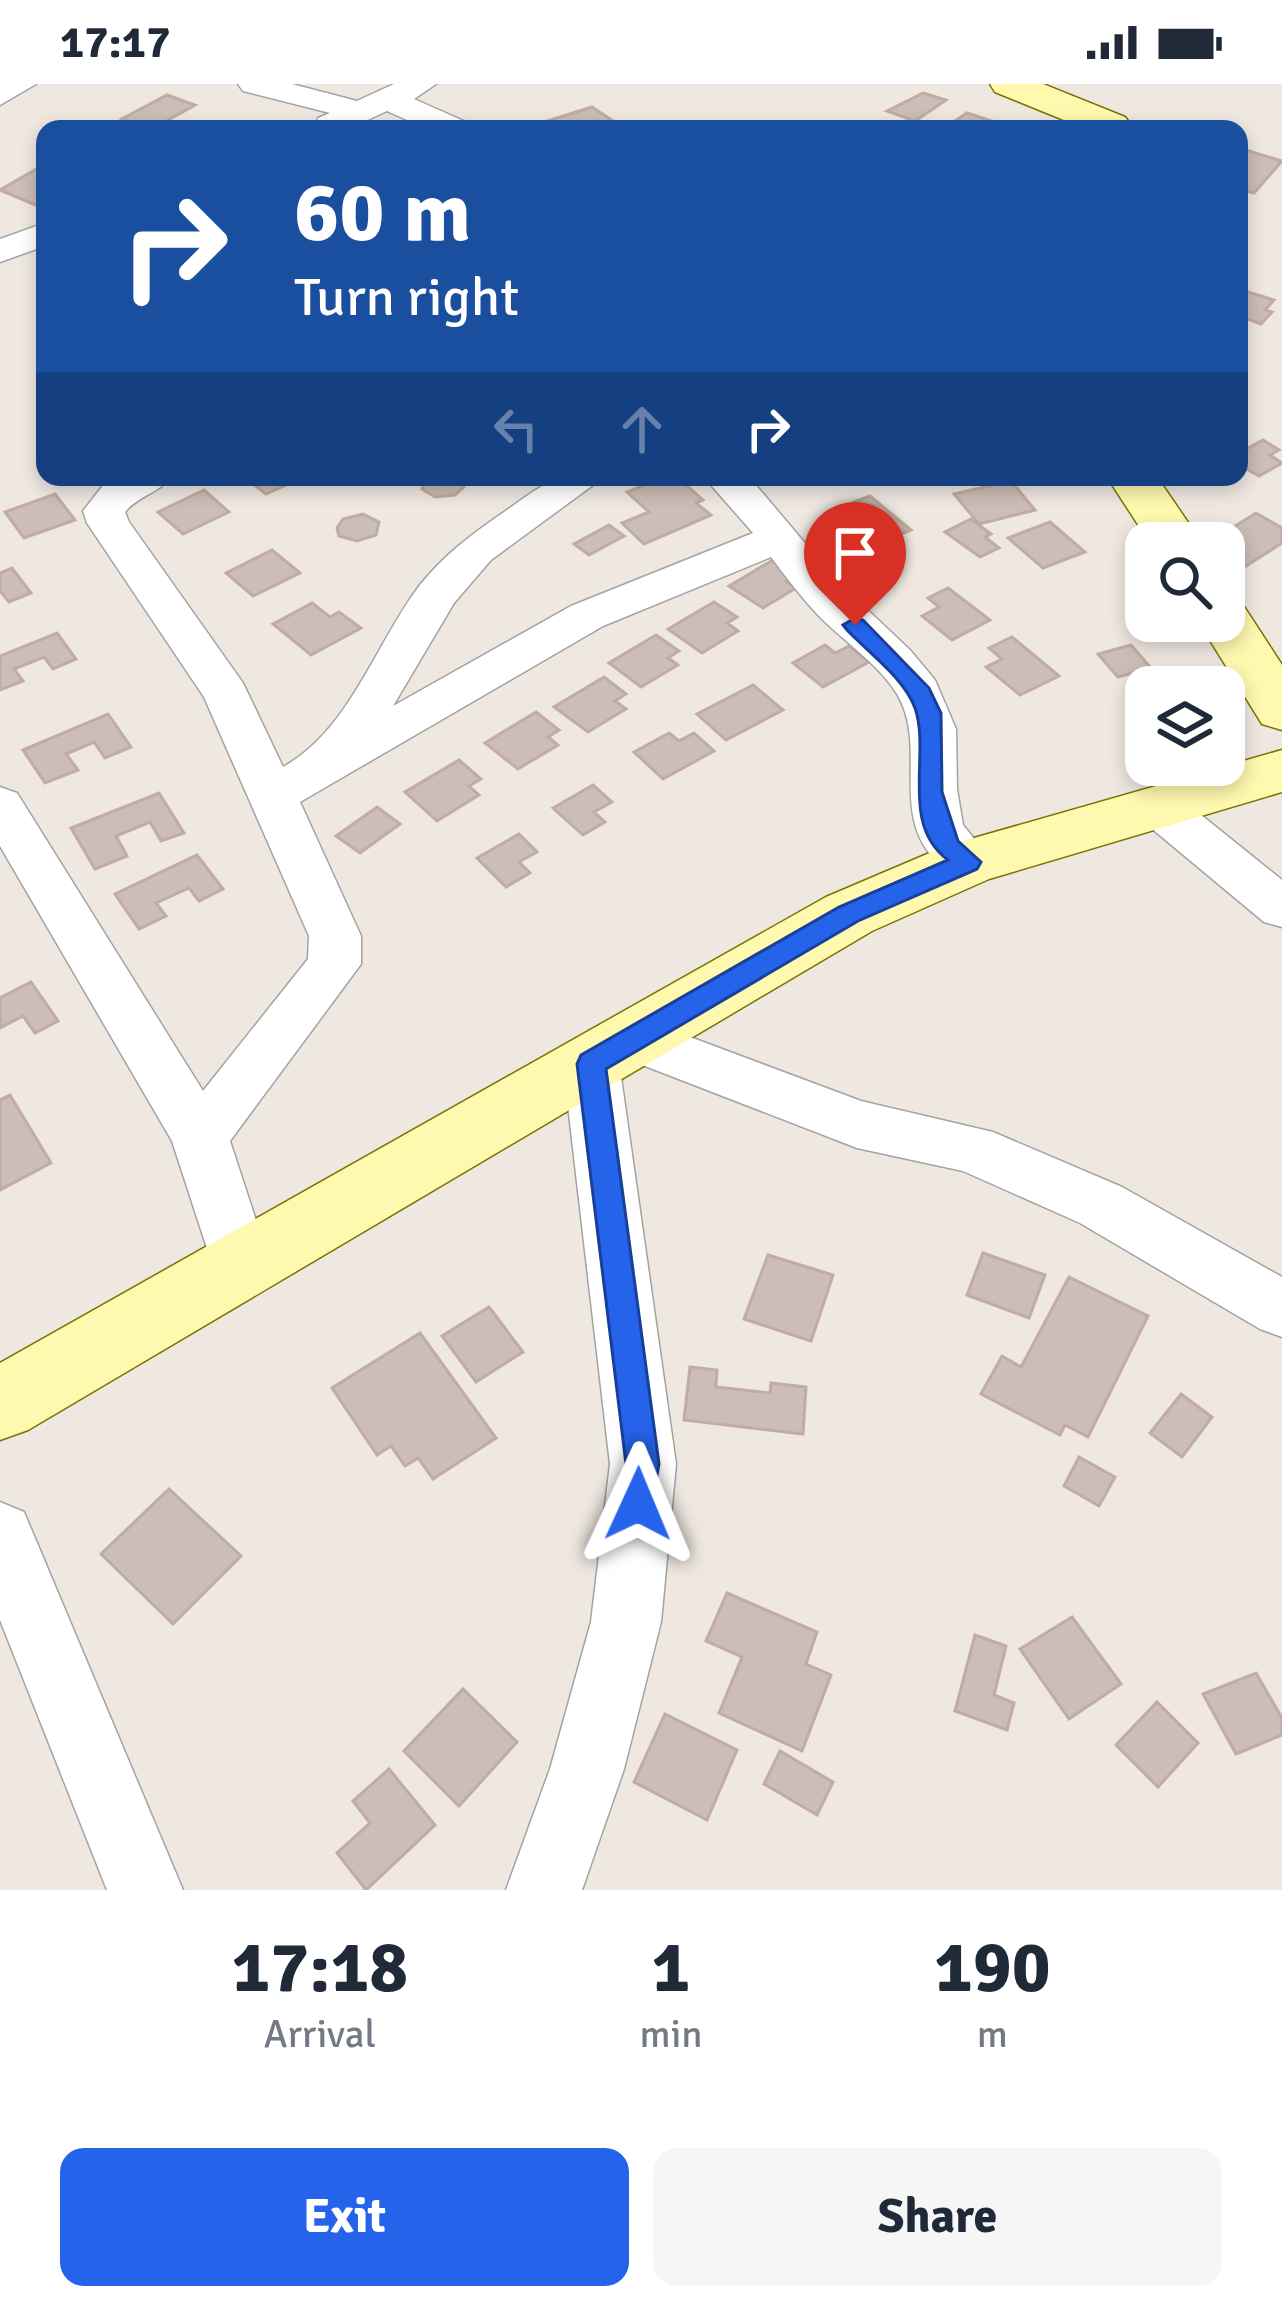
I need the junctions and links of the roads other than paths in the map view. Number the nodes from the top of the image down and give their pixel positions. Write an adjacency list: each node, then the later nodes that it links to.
1 (20, 84): 5 (street)
2 (254, 84): 6 (street)
3 (420, 84): 6 (street)
4 (1009, 84): 9 (main road)
5 (0, 95)
6 (377, 106): 7 (street); 8 (street)
7 (342, 120)
8 (424, 120)
9 (1099, 120)
10 (36, 237): 11 (street)
11 (0, 251)
12 (135, 486): 22 (street)
13 (571, 486): 20 (street)
14 (733, 486): 17 (street)
15 (1138, 486): 16 (main road)
16 (1162, 522)
17 (778, 538): 20 (street); 25 (street)
18 (1239, 642): 19 (main road)
19 (1282, 710)
20 (322, 769): 22 (street)
21 (1282, 771): 24 (main road)
22 (272, 796): 28 (street)
23 (0, 805): 28 (street)
24 (1157, 806): 25 (main road); 26 (street)
25 (968, 862): 27 (main road)
26 (1282, 908)
27 (612, 1051): 29 (main road); 30 (street); 34 (street)
28 (200, 1137): 29 (street)
29 (241, 1266): 31 (main road)
30 (1282, 1309)
31 (0, 1404)
32 (0, 1535): 33 (street)
33 (145, 1890)
34 (544, 1890)

